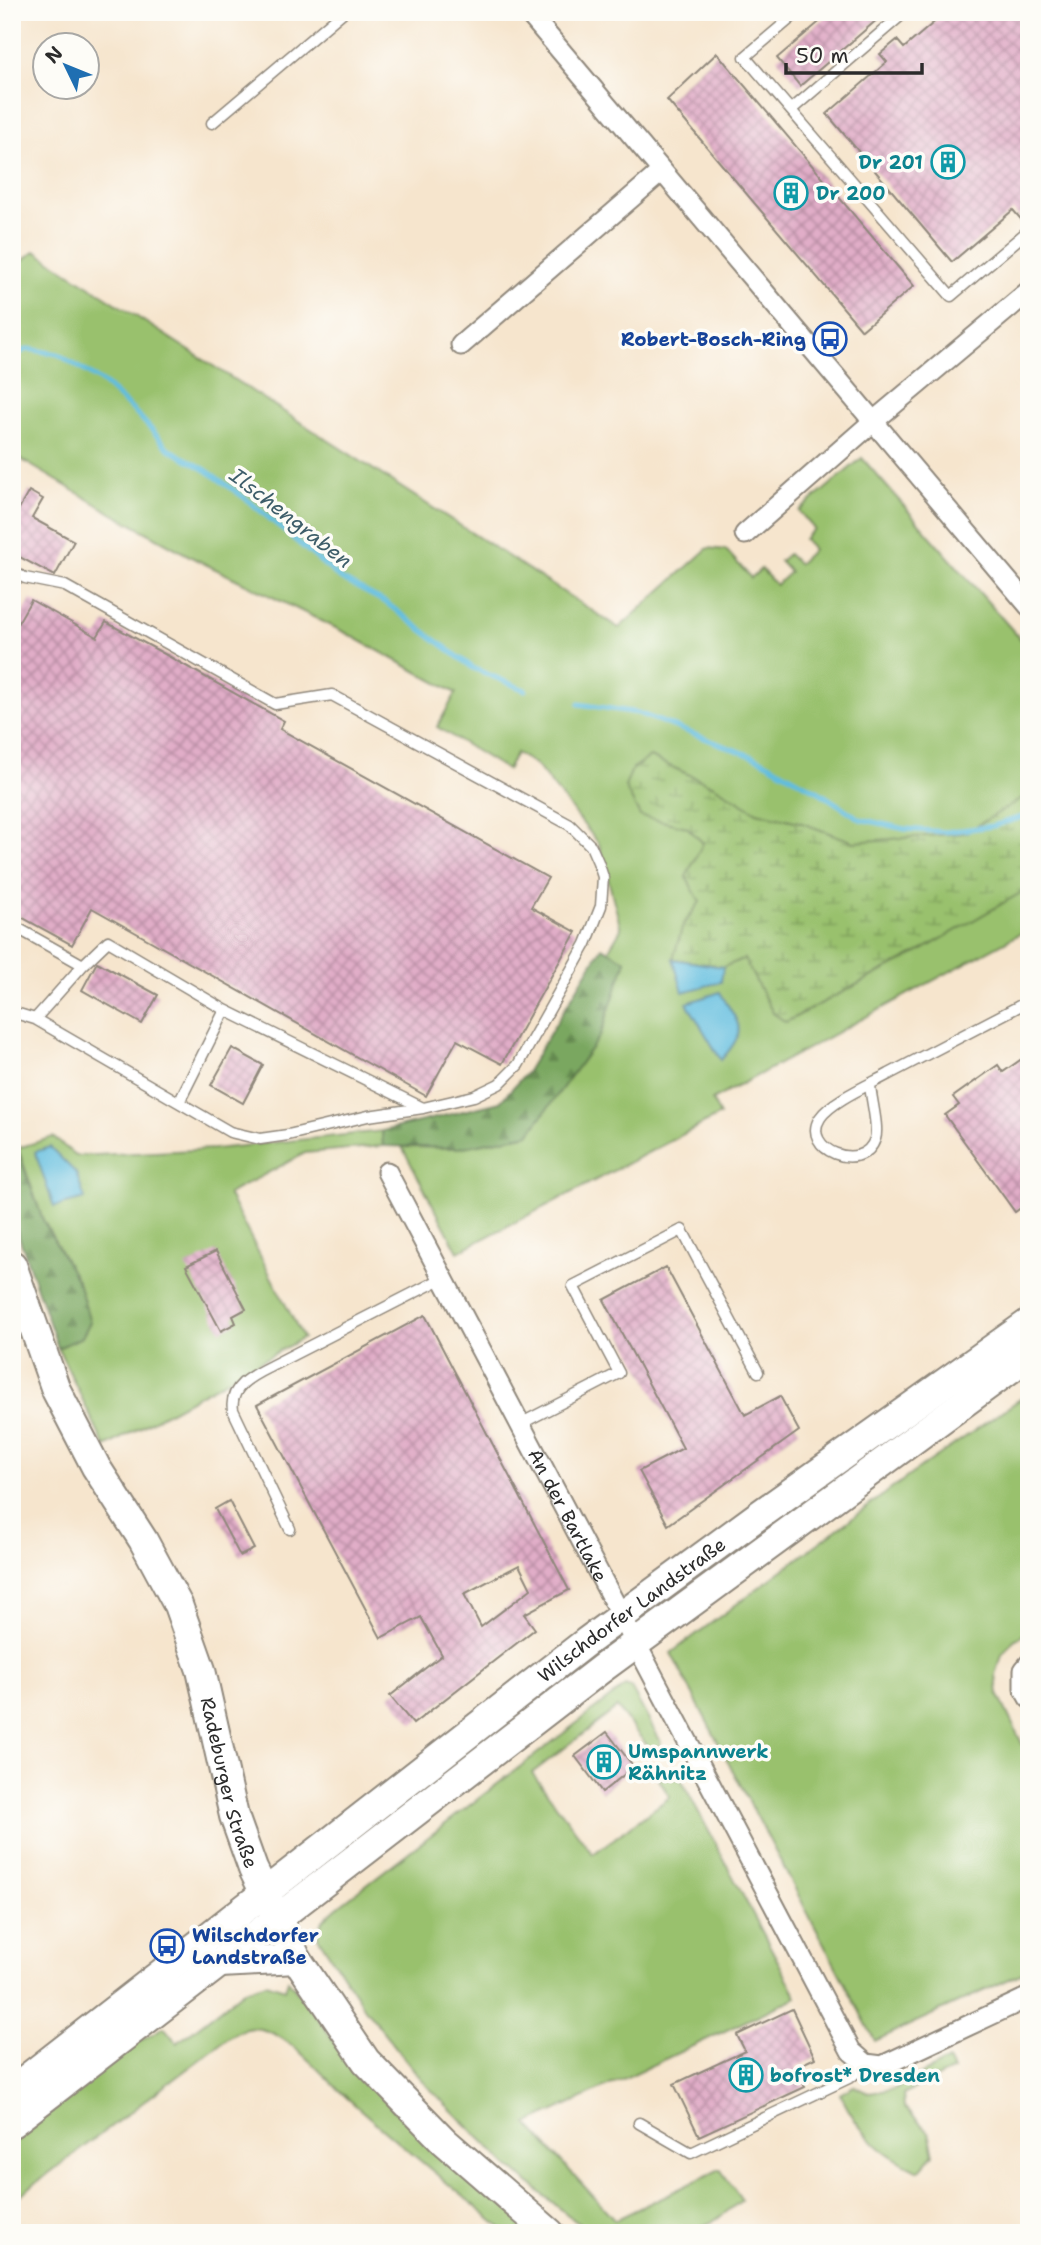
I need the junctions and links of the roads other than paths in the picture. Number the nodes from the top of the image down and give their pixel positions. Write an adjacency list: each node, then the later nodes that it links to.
1 (343, 12): 6 (lane)
2 (528, 12): 7 (street)
3 (798, 12): 5 (lane)
4 (905, 12): 5 (lane)
5 (791, 110): 8 (lane)
6 (212, 123)
7 (661, 172): 10 (street); 11 (street)
8 (1029, 230)
9 (1029, 291): 11 (street)
10 (461, 345)
11 (875, 421): 12 (street); 14 (street)
12 (745, 534)
13 (12, 572): 23 (lane)
14 (1029, 606)
15 (12, 925): 16 (lane)
16 (83, 965): 18 (lane); 20 (lane)
17 (1029, 1001): 21 (lane)
18 (225, 1010): 22 (lane); 23 (lane)
19 (12, 1012): 20 (lane)
20 (35, 1020): 22 (lane)
21 (870, 1085): 21 (lane)
22 (178, 1102): 23 (lane)
23 (423, 1108)
24 (387, 1171): 26 (street, An der Bartlake)
25 (12, 1265): 36 (main road, Radeburger Straße)
26 (443, 1278): 30 (street, An der Bartlake); 31 (lane)
27 (1029, 1322): 32 (main road, Wilschdorfer Landstraße)
28 (1029, 1355): 33 (main road, Wilschdorfer Landstraße)
29 (758, 1372): 30 (lane)
30 (520, 1423): 32 (street, An der Bartlake)
31 (290, 1529)
32 (621, 1616): 33 (street, An der Bartlake); 36 (main road, Wilschdorfer Landstraße)
33 (636, 1644): 37 (main road, Wilschdorfer Landstraße); 41 (street, An der Bartlake)
34 (1029, 1664): 35 (street)
35 (1029, 1698)
36 (264, 1894): 37 (main road, Radeburger Straße); 42 (main road, Wilschdorfer Landstraße)
37 (278, 1919): 38 (main road, Radeburger Straße); 39 (main road, Wilschdorfer Landstraße)
38 (297, 1959): 39 (main road); 45 (main road, Radeburger Straße)
39 (220, 1963): 43 (main road, Wilschdorfer Landstraße)
40 (1029, 1997): 41 (street)
41 (874, 2065): 44 (lane)
42 (12, 2090)
43 (12, 2123)
44 (639, 2123)
45 (550, 2233)

